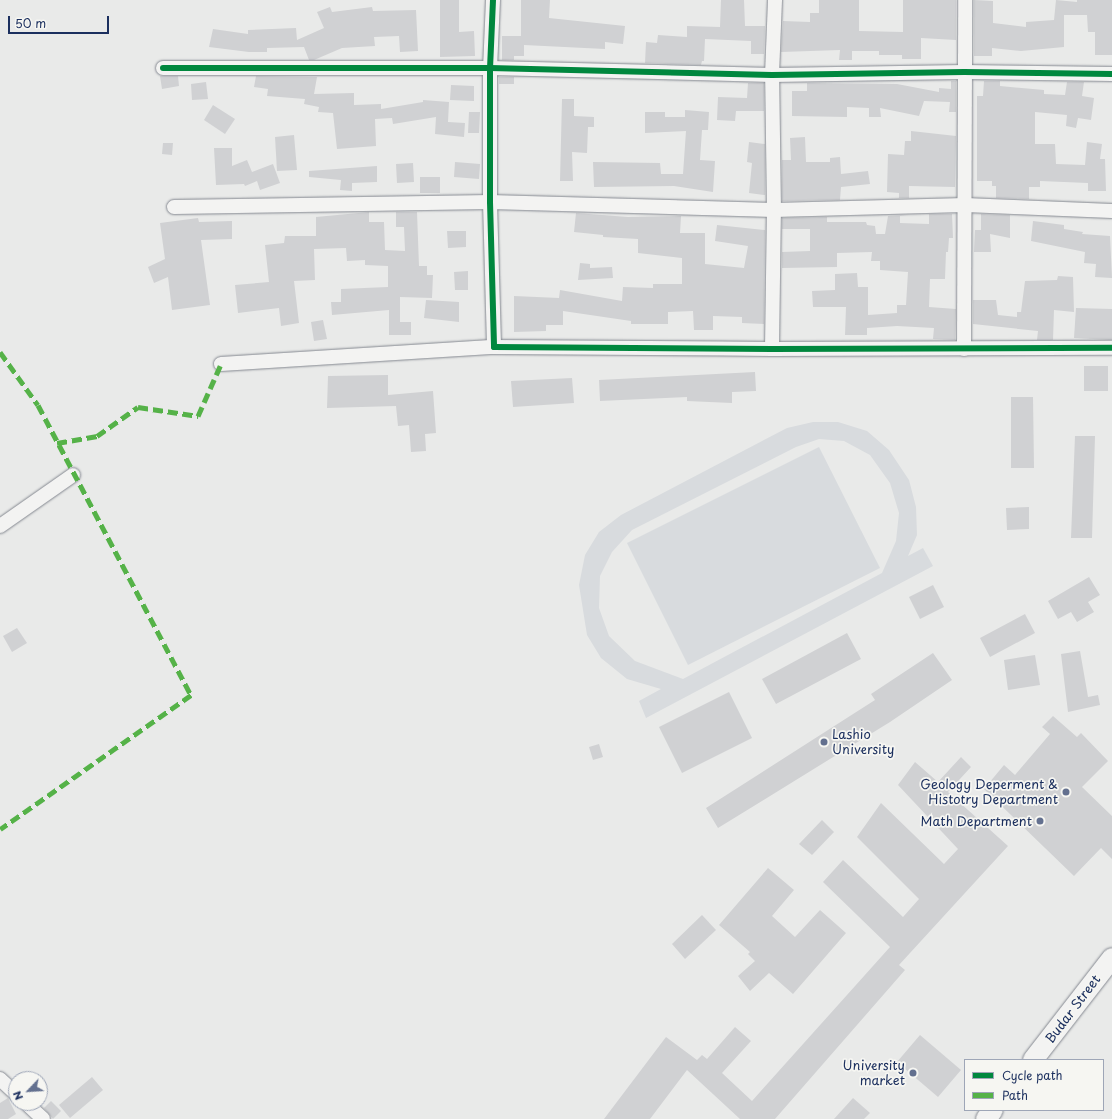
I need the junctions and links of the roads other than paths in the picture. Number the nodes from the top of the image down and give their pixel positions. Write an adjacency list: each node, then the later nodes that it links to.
1 (493, 0): 5 (street)
2 (775, 0): 8 (street)
3 (965, 0): 6 (street)
4 (163, 68): 5 (street)
5 (490, 68): 8 (street); 9 (street)
6 (964, 72): 7 (street); 8 (street); 10 (street)
7 (1112, 74)
8 (772, 75): 12 (street)
9 (490, 202): 11 (street); 12 (street); 14 (street)
10 (965, 205): 12 (street); 13 (street); 17 (street)
11 (174, 207)
12 (774, 210): 16 (street)
13 (1112, 211)
14 (494, 347): 16 (street); 18 (street)
15 (1112, 348): 17 (street)
16 (772, 349): 17 (street)
17 (964, 349)
18 (221, 364)
19 (73, 475): 20 (street)
20 (0, 526)
21 (1112, 958): 22 (main road, Budar Street)
22 (1034, 1059)
23 (0, 1079): 24 (street)
24 (8, 1086)
25 (34, 1111): 27 (street)
26 (992, 1111): 28 (main road)
27 (43, 1119)
28 (986, 1119)

